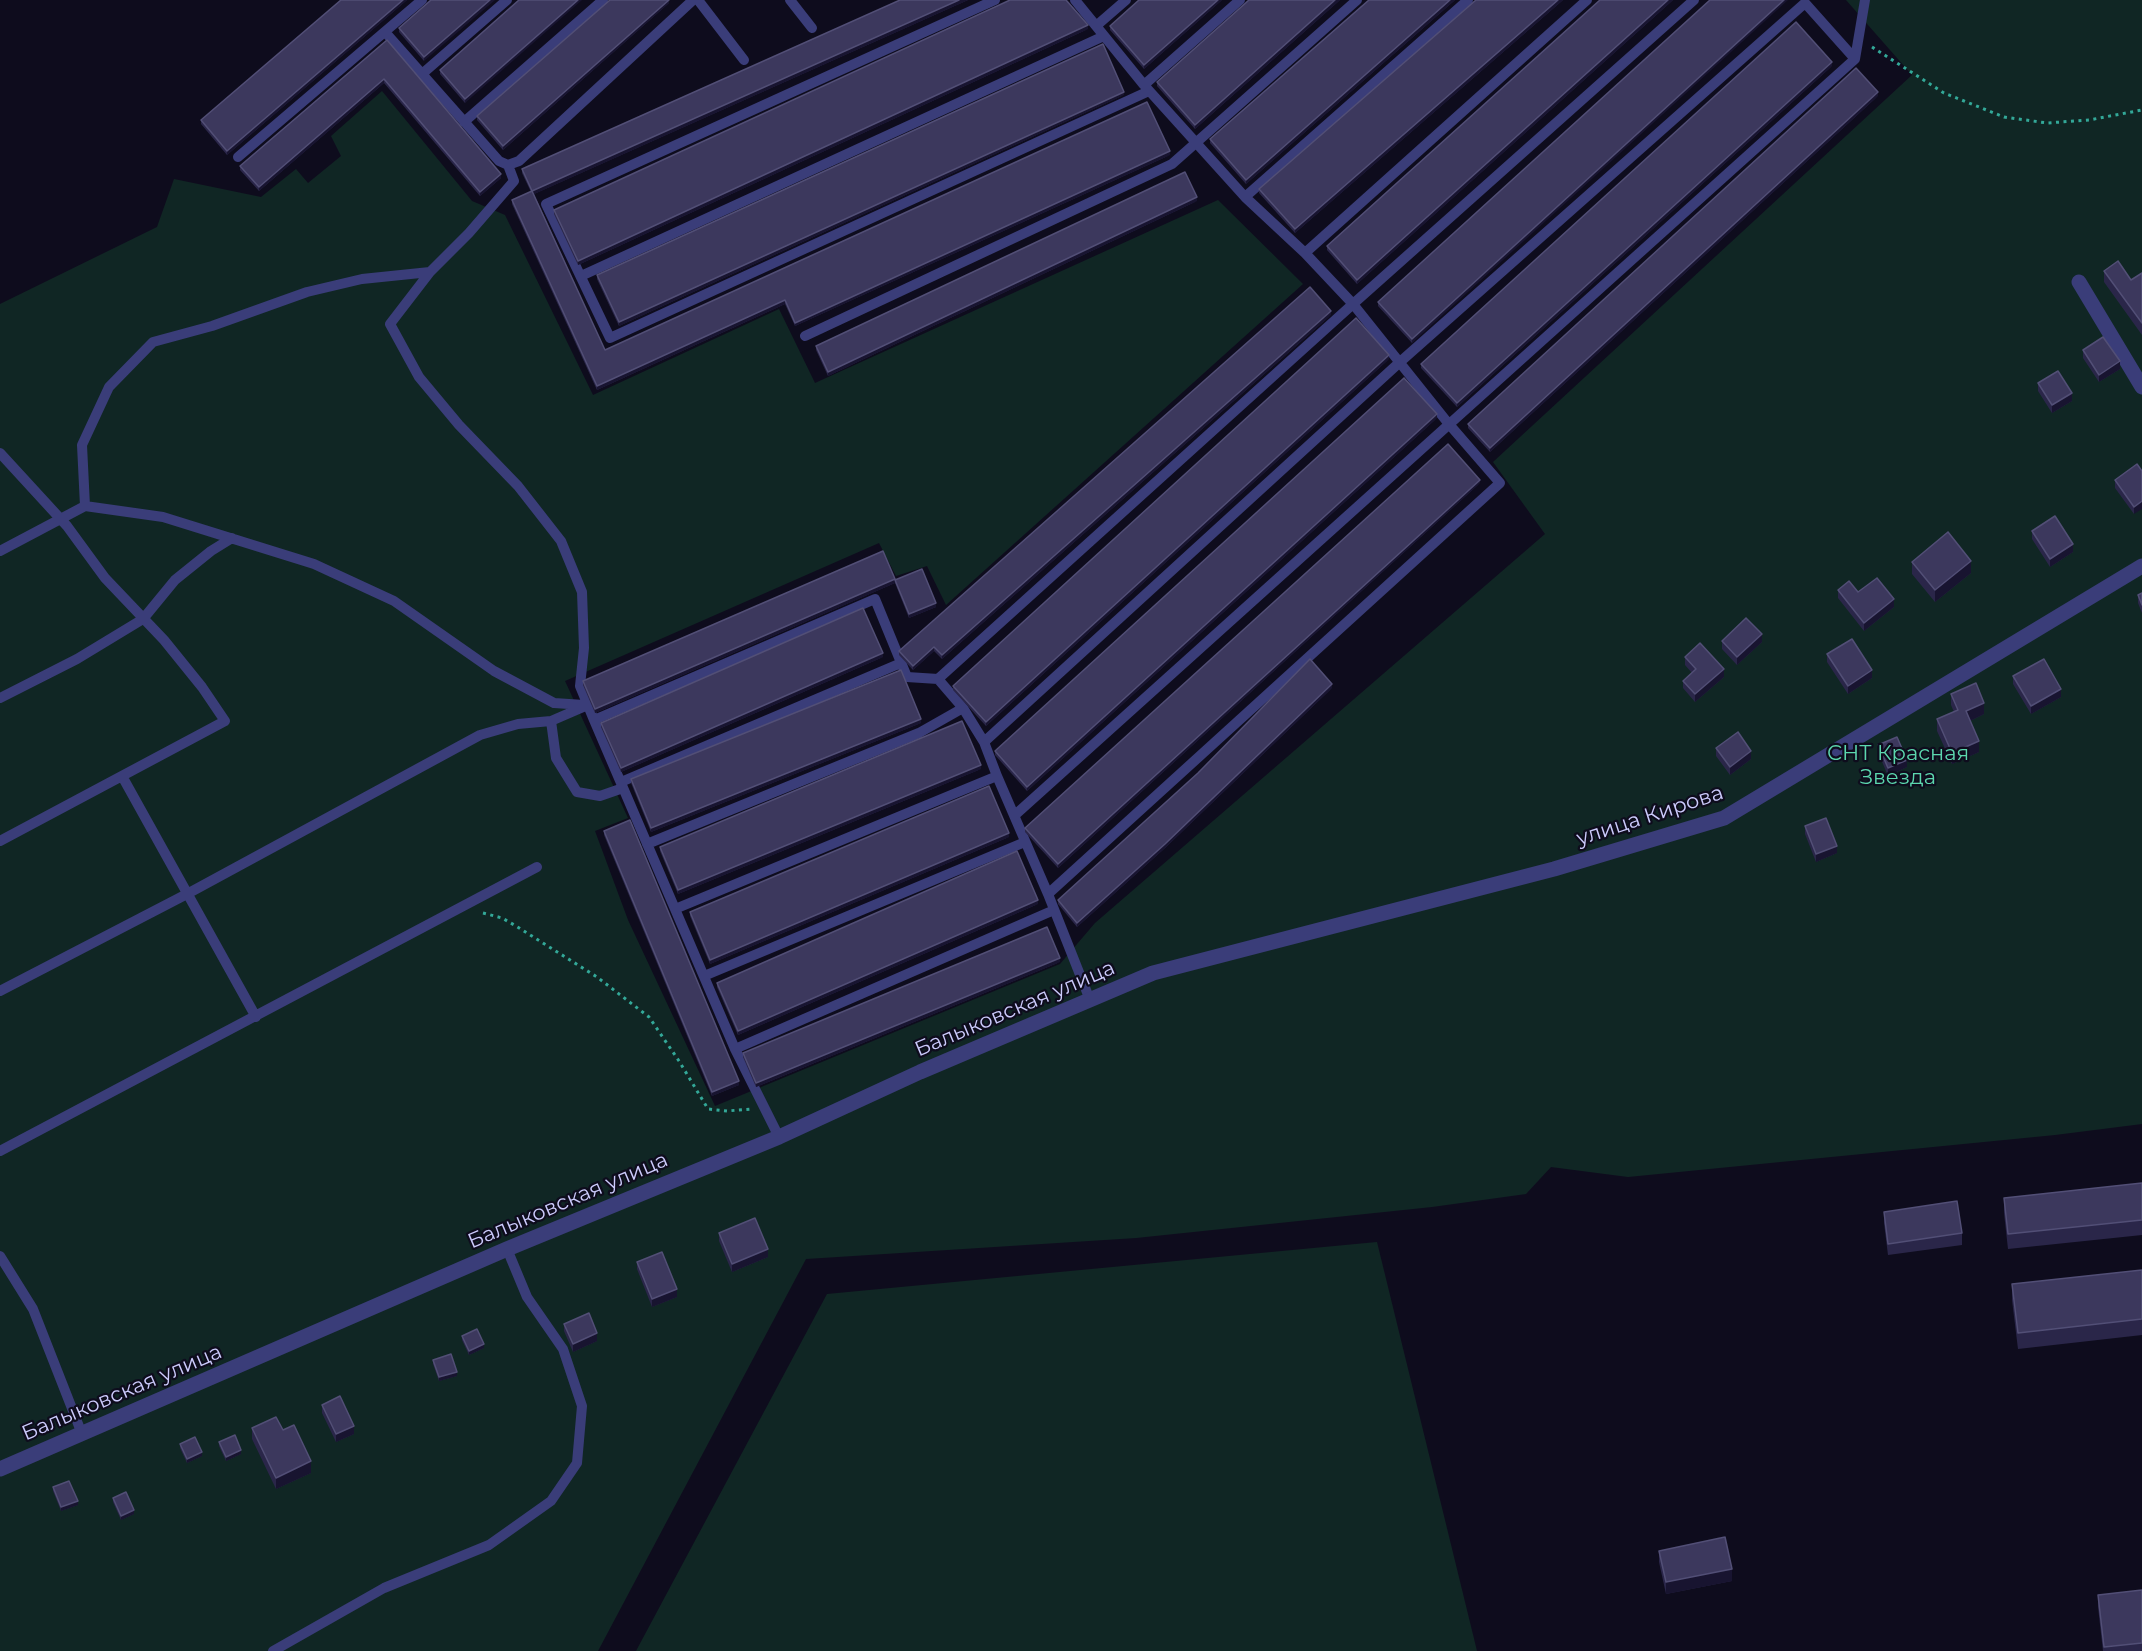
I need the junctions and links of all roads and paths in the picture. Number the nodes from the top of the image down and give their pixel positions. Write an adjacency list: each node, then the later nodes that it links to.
1 (422, 0): 19 (lane)
2 (507, 0): 24 (lane)
3 (603, 0): 27 (lane)
4 (693, 0): 30 (lane)
5 (698, 0): 23 (lane)
6 (790, 0): 18 (lane)
7 (995, 0): 34 (lane)
8 (1075, 0): 17 (lane)
9 (1126, 0): 17 (lane)
10 (1240, 0): 25 (lane)
11 (1357, 0): 28 (lane)
12 (1468, 0): 31 (lane)
13 (1587, 0): 32 (lane)
14 (1694, 0): 36 (lane)
15 (1865, 0): 21 (lane)
16 (1806, 1): 22 (lane); 38 (lane)
17 (1096, 26): 20 (lane)
18 (812, 28)
19 (384, 32): 24 (lane); 29 (lane)
20 (1104, 36): 25 (lane); 34 (lane)
21 (1859, 39): 22 (lane); 26 (path)
22 (1855, 59): 40 (lane)
23 (744, 60)
24 (422, 74): 27 (lane)
25 (1147, 88): 28 (lane); 34 (lane)
26 (2142, 110)
27 (464, 122): 30 (lane)
28 (1196, 143): 31 (lane); 37 (lane)
29 (238, 157)
30 (508, 165): 33 (lane)
31 (1245, 197): 32 (lane)
32 (1305, 253): 36 (lane)
33 (430, 272): 42 (lane); 51 (lane)
34 (581, 276)
35 (2079, 282): 39 (street)
36 (1353, 304): 38 (lane); 49 (lane)
37 (805, 336)
38 (1400, 362): 40 (lane); 55 (lane)
39 (2142, 387)
40 (1449, 423): 59 (lane); 65 (lane)
41 (0, 453): 43 (lane)
42 (86, 506): 43 (lane); 44 (lane)
43 (61, 519): 45 (lane); 47 (lane)
44 (232, 538): 47 (lane); 51 (lane)
45 (0, 551)
46 (2142, 566): 69 (street, улица Кирова)
47 (143, 619): 50 (lane); 56 (lane)
48 (901, 663): 49 (lane); 53 (lane); 58 (lane)
49 (938, 679): 52 (lane)
50 (0, 698)
51 (588, 705): 53 (lane); 54 (lane)
52 (963, 708): 55 (lane); 62 (lane)
53 (594, 720): 58 (lane)
54 (551, 721): 58 (lane); 64 (lane)
55 (984, 742): 57 (lane)
56 (122, 776): 60 (lane); 64 (lane)
57 (997, 776): 59 (lane); 67 (lane)
58 (622, 785): 62 (lane)
59 (1015, 815): 61 (lane)
60 (0, 841)
61 (1025, 842): 65 (lane); 70 (lane)
62 (647, 844): 67 (lane)
63 (537, 867): 66 (lane)
64 (187, 894): 71 (lane); 73 (lane)
65 (1048, 894): 68 (lane)
66 (462, 907): 73 (lane); 75 (path)
67 (675, 909): 70 (lane)
68 (1054, 910): 72 (lane); 74 (lane)
69 (1153, 973): 72 (street, Балыковская улица)
70 (704, 976): 74 (lane)
71 (0, 991)
72 (1090, 1000): 76 (street, Балыковская улица)
73 (256, 1017): 77 (lane)
74 (735, 1049): 75 (lane)
75 (765, 1108): 76 (lane)
76 (779, 1137): 78 (street, Балыковская улица)
77 (0, 1151)
78 (507, 1249): 80 (street, Балыковская улица); 82 (lane)
79 (0, 1256): 80 (lane)
80 (82, 1434): 81 (street, Балыковская улица)
81 (0, 1468)
82 (273, 1651)

